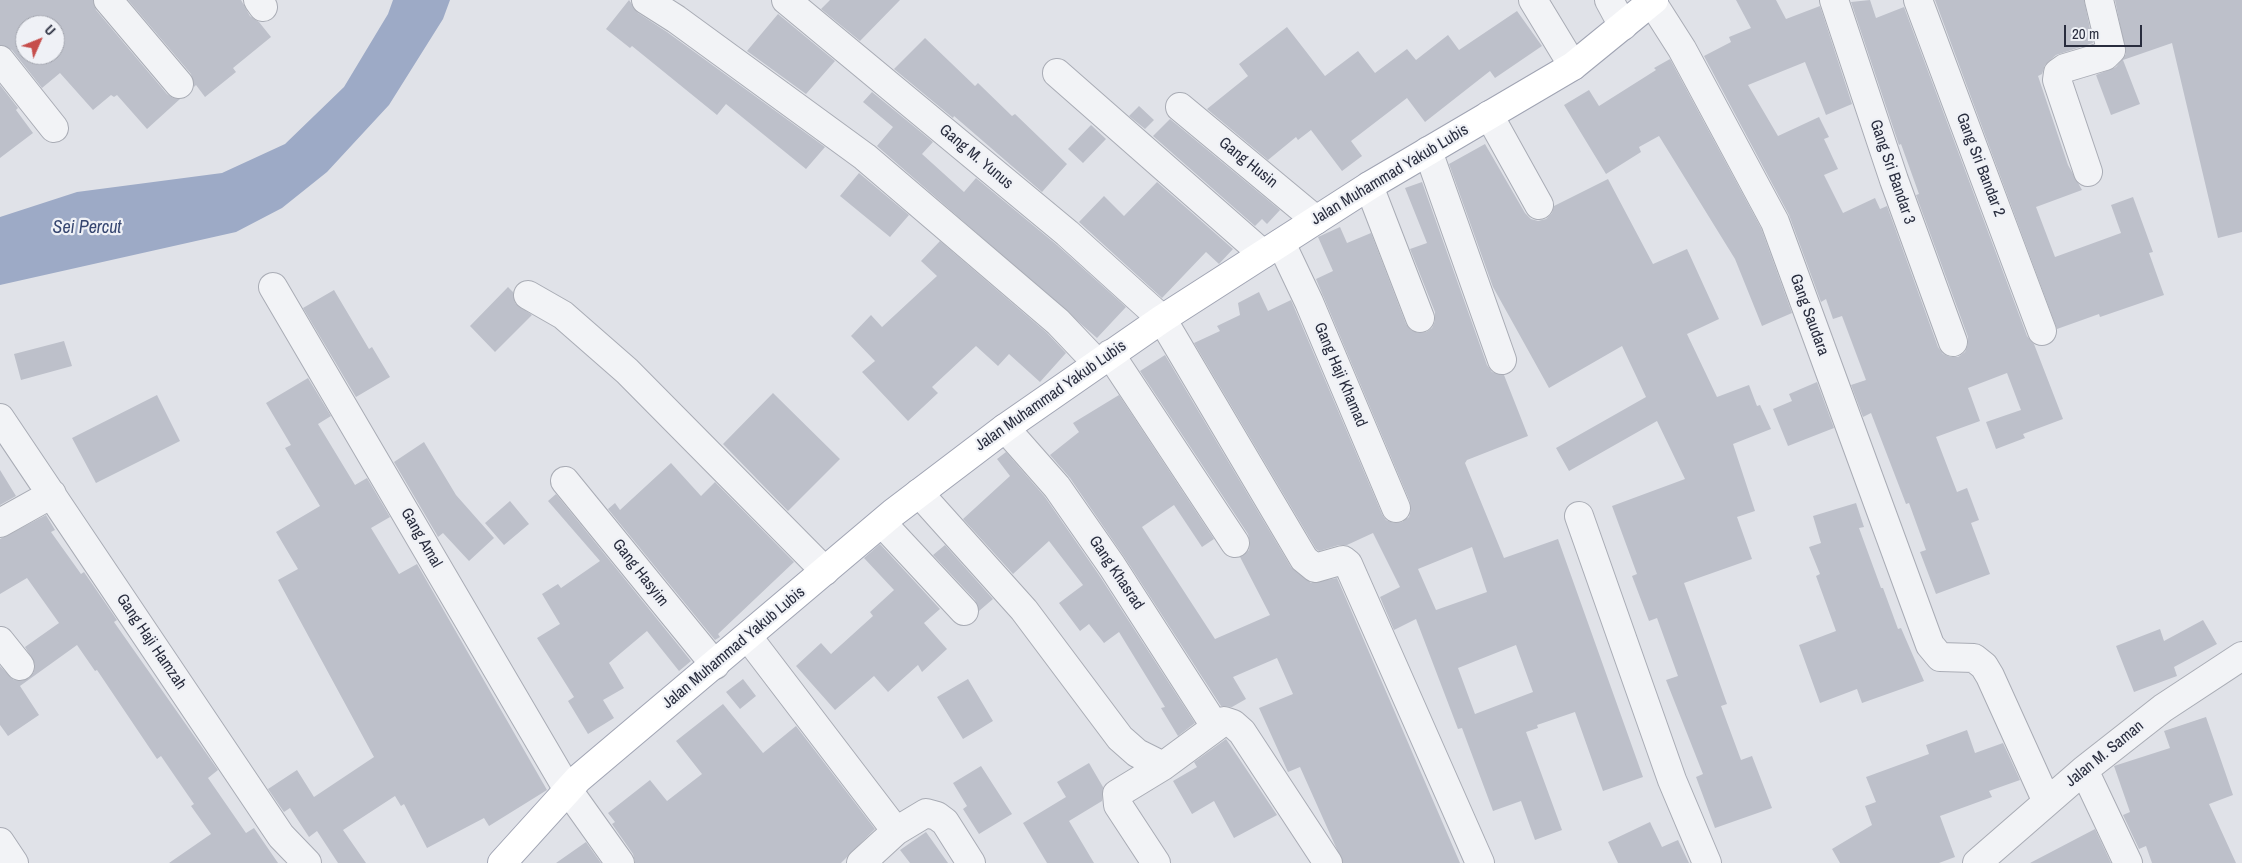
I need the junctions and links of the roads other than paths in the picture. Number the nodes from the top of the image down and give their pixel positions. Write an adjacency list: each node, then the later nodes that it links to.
1 (108, 0): 14 (street)
2 (646, 0): 30 (street)
3 (786, 0): 27 (street, Gang M. Yunus)
4 (1533, 0): 12 (street)
5 (1609, 0): 10 (street)
6 (1834, 0): 29 (street, Gang Sri Bandar 3)
7 (1918, 0): 28 (street, Gang Sri Bandar 2)
8 (2099, 0): 19 (street)
9 (1653, 1): 10 (main road, Jalan Muhammad Yakub Lubis); 53 (street, Gang Saudara)
10 (1623, 26): 12 (main road, Jalan Muhammad Yakub Lubis)
11 (0, 60): 17 (street)
12 (1573, 66): 16 (main road, Jalan Muhammad Yakub Lubis)
13 (1057, 73): 23 (street)
14 (179, 84)
15 (1180, 107): 22 (street, Gang Husin)
16 (1489, 115): 18 (main road, Jalan Muhammad Yakub Lubis); 21 (street)
17 (54, 128)
18 (1428, 151): 20 (main road, Jalan Muhammad Yakub Lubis); 31 (street)
19 (2088, 172)
20 (1369, 186): 22 (main road, Jalan Muhammad Yakub Lubis); 26 (street)
21 (1539, 205)
22 (1316, 220): 23 (main road, Jalan Muhammad Yakub Lubis)
23 (1272, 248): 27 (main road, Jalan Muhammad Yakub Lubis); 37 (street, Gang Haji Khamad)
24 (273, 287): 52 (street, Gang Amal)
25 (528, 295): 42 (street)
26 (1420, 318)
27 (1162, 319): 30 (main road, Jalan Muhammad Yakub Lubis); 64 (street, Gang M. Yunus)
28 (2042, 331)
29 (1953, 342)
30 (1104, 358): 33 (main road, Jalan Muhammad Yakub Lubis); 41 (street)
31 (1502, 360)
32 (0, 418): 36 (street, Gang Haji Hamzah)
33 (1005, 428): 35 (main road, Jalan Muhammad Yakub Lubis); 49 (street, Gang Khasrad)
34 (565, 481): 47 (street, Gang Hasyim)
35 (919, 493): 40 (main road, Jalan Muhammad Yakub Lubis); 50 (street)
36 (52, 494): 39 (street); 57 (street, Gang Haji Hamzah)
37 (1396, 508)
38 (1579, 516): 65 (street)
39 (0, 523)
40 (882, 523): 42 (main road, Jalan Muhammad Yakub Lubis); 43 (street)
41 (1235, 543)
42 (825, 571): 44 (main road, Jalan Muhammad Yakub Lubis)
43 (964, 611)
44 (748, 637): 47 (main road, Jalan Muhammad Yakub Lubis); 54 (street)
45 (0, 641): 48 (street)
46 (2242, 656): 51 (street, Jalan M. Saman)
47 (715, 665): 52 (main road, Jalan Muhammad Yakub Lubis)
48 (20, 666)
49 (1215, 726): 50 (street); 63 (street)
50 (1163, 766): 62 (street)
51 (2084, 770): 53 (street, Jalan M. Saman); 67 (street)
52 (568, 790): 58 (main road, Jalan Muhammad Yakub Lubis); 59 (street, Gang Amal)
53 (2047, 802): 66 (street, Jalan M. Saman)
54 (896, 830): 60 (street); 61 (street)
55 (0, 842): 56 (street)
56 (14, 863)
57 (307, 863)
58 (502, 863)
59 (620, 863)
60 (861, 863)
61 (972, 863)
62 (1156, 863)
63 (1328, 863)
64 (1480, 863)
65 (1707, 863)
66 (1978, 863)
67 (2128, 863)

